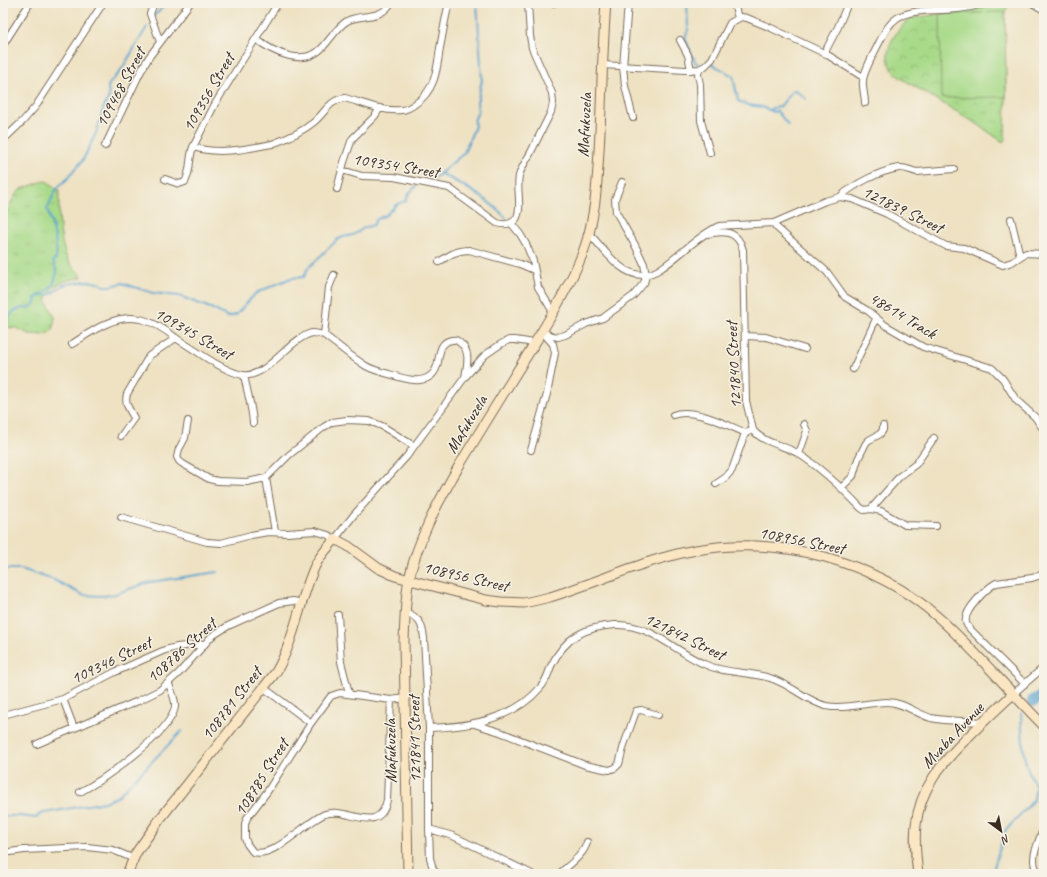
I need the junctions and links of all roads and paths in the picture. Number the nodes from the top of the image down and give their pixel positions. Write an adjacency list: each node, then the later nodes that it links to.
1 (30, 3): 20 (street)
2 (103, 3): 30 (street)
3 (154, 3): 19 (street)
4 (190, 3): 19 (street, 109468 Street)
5 (278, 3): 17 (street, 109356 Street)
6 (391, 3): 17 (street)
7 (449, 3): 28 (street)
8 (528, 3): 41 (street)
9 (606, 3): 22 (street, Mafukuzela)
10 (628, 3): 23 (street)
11 (734, 3): 16 (street)
12 (848, 3): 21 (street)
13 (988, 3): 26 (street)
14 (1032, 3): 15 (street)
15 (1044, 10)
16 (738, 18): 21 (street); 24 (street)
17 (256, 39): 32 (street, 109356 Street)
18 (680, 40): 25 (street)
19 (160, 42): 31 (street, 109468 Street)
20 (3, 44)
21 (826, 54): 26 (street)
22 (603, 65): 23 (street); 43 (street, Mafukuzela)
23 (622, 67): 25 (street); 29 (street)
24 (699, 69): 25 (street); 33 (street)
25 (691, 70)
26 (863, 77): 27 (street)
27 (865, 102)
28 (380, 108): 32 (street); 35 (street)
29 (633, 118)
30 (3, 140)
31 (105, 146)
32 (193, 147): 36 (street, 109356 Street)
33 (710, 153)
34 (954, 169): 39 (street)
35 (342, 170): 38 (street); 41 (street, 109354 Street)
36 (165, 179)
37 (622, 182): 50 (street)
38 (337, 189)
39 (840, 197): 42 (street, 121839 Street); 46 (street, 121839 Street)
40 (1011, 219): 46 (street)
41 (511, 223): 48 (street)
42 (774, 223): 44 (street, 121839 Street); 52 (street, 48614 Track)
43 (589, 232): 50 (street); 51 (street, Mafukuzela)
44 (704, 235): 50 (street, 121839 Street); 55 (street, 121840 Street)
45 (1044, 254): 46 (street, 121839 Street)
46 (1020, 256)
47 (439, 262): 48 (street)
48 (534, 270): 51 (street)
49 (334, 275): 54 (street)
50 (646, 275): 53 (street)
51 (553, 312): 53 (street, Mafukuzela)
52 (876, 319): 60 (street); 69 (street, 48614 Track)
53 (542, 332): 57 (street, Mafukuzela); 74 (street)
54 (324, 335): 61 (street, 109345 Street); 62 (street)
55 (745, 336): 59 (street); 68 (street, 121840 Street)
56 (176, 338): 58 (street, 109345 Street); 61 (street, 109345 Street); 71 (street)
57 (534, 343): 62 (street); 85 (street, Mafukuzela)
58 (72, 344)
59 (805, 349)
60 (853, 369)
61 (244, 375): 65 (street)
62 (465, 377): 73 (street)
63 (673, 415): 70 (street)
64 (188, 421): 76 (street)
65 (253, 423)
66 (804, 424): 75 (street)
67 (883, 426): 78 (street)
68 (753, 430): 70 (street); 75 (street, 121840 Street)
69 (1044, 430)
70 (746, 433): 77 (street)
71 (121, 436)
72 (934, 438): 79 (street)
73 (414, 446): 76 (street); 83 (street)
74 (531, 450)
75 (799, 454): 78 (street, 121840 Street)
76 (266, 478): 82 (street)
77 (716, 484)
78 (841, 488): 79 (street, 121840 Street)
79 (871, 509): 81 (street, 121840 Street)
80 (121, 517): 82 (street)
81 (936, 526)
82 (275, 532): 83 (street)
83 (335, 539): 85 (street, 108956 Street); 86 (street, 108781 Street)
84 (1044, 574): 92 (street)
85 (409, 579): 87 (street, Mafukuzela); 95 (street, 108956 Street)
86 (302, 603): 89 (street, 108786 Street); 93 (street, 108781 Street)
87 (405, 611): 96 (street, Mafukuzela); 106 (street, 121841 Street)
88 (338, 615): 94 (street)
89 (204, 644): 91 (street, 108786 Street); 97 (street, 109346 Street)
90 (1044, 667): 92 (street)
91 (169, 684): 105 (street, 108786 Street); 108 (street)
92 (1024, 684): 95 (street)
93 (264, 688): 102 (street); 113 (street, 108781 Street)
94 (350, 693): 98 (street, 108785 Street); 102 (street, 108785 Street)
95 (1013, 694): 101 (street, Mvaba Avenue); 104 (street, 108956 Street)
96 (405, 698): 98 (street, 108785 Street); 115 (street, Mafukuzela)
97 (63, 699): 99 (street); 105 (street, 109346 Street)
98 (391, 700): 102 (street, 108785 Street)
99 (3, 715)
100 (658, 715): 103 (street)
101 (983, 722): 103 (street, 121842 Street); 119 (street, Mvaba Avenue)
102 (311, 724)
103 (473, 724): 106 (street, 121842 Street)
104 (1044, 726)
105 (74, 728): 107 (street, 108786 Street)
106 (429, 728): 110 (street, 121841 Street)
107 (37, 744)
108 (80, 792)
109 (1044, 828): 120 (street)
110 (429, 829): 116 (street, 121841 Street); 117 (street)
111 (587, 842): 118 (street)
112 (3, 852): 113 (street)
113 (132, 858): 114 (street, 108781 Street)
114 (127, 874)
115 (408, 874)
116 (437, 874)
117 (532, 874)
118 (559, 874)
119 (918, 874)
120 (1039, 874)

